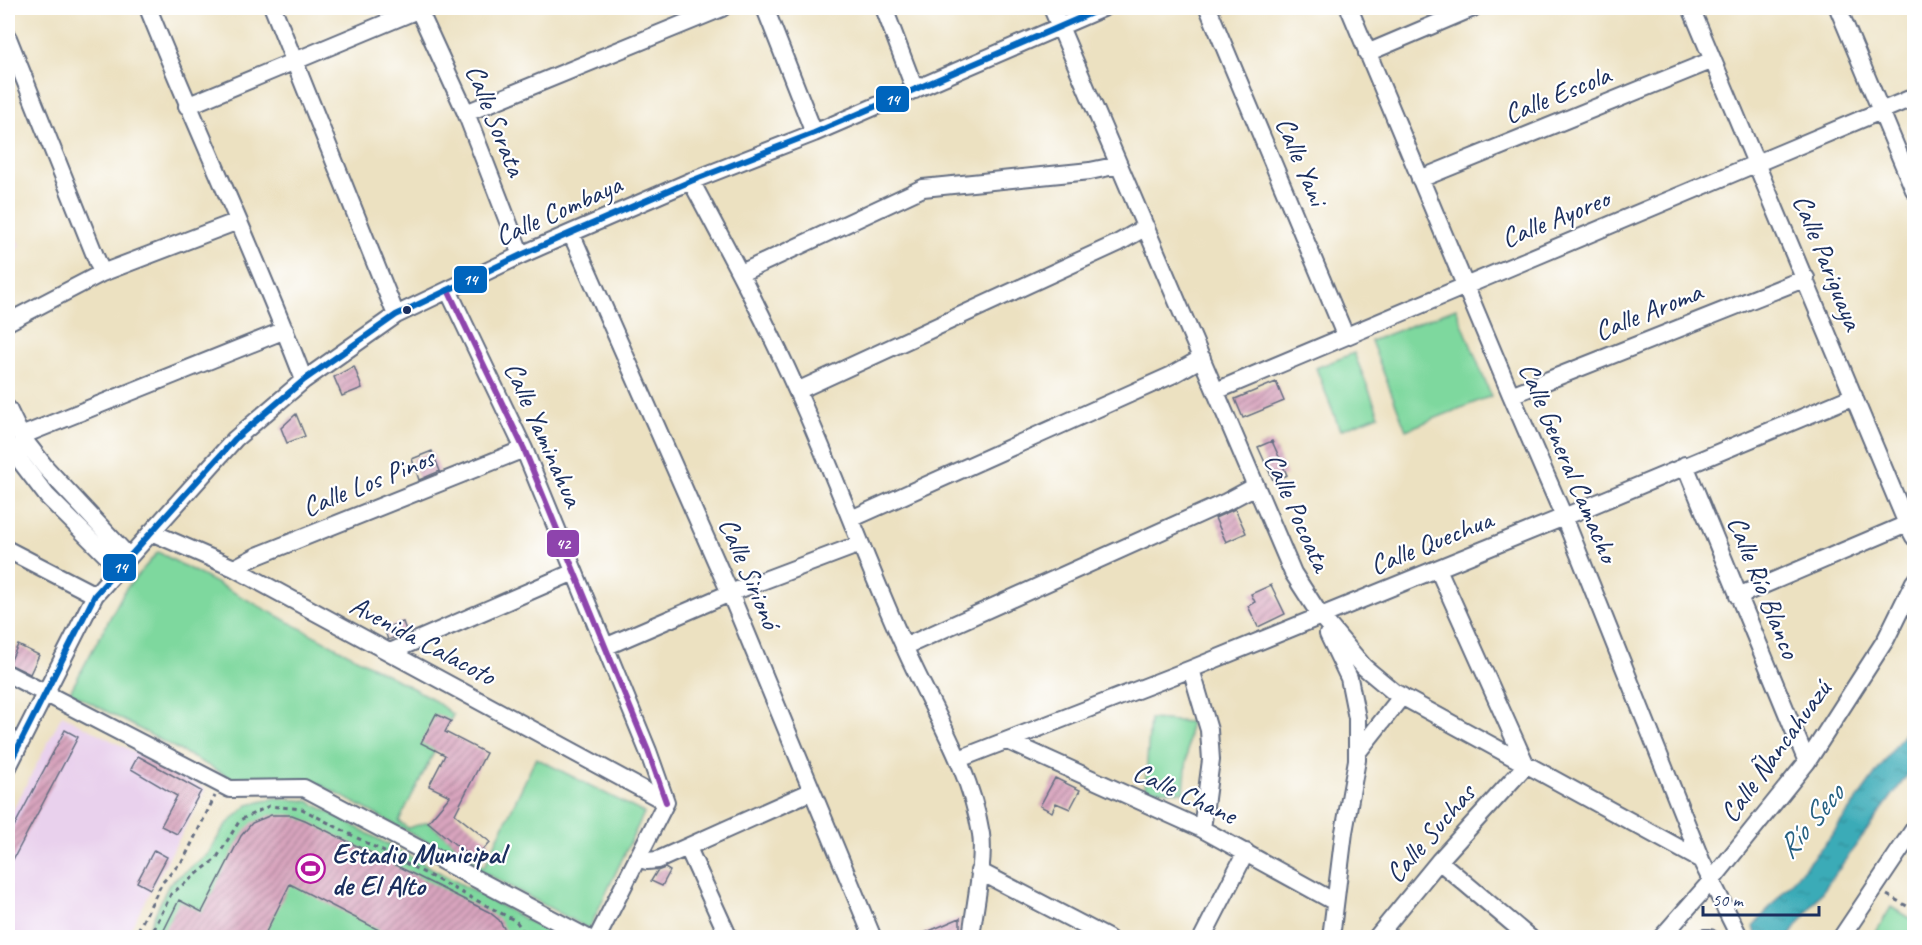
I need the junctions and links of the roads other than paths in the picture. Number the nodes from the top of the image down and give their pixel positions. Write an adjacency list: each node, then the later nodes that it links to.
1 (148, 8): 21 (street)
2 (273, 8): 18 (street)
3 (420, 8): 18 (street); 23 (street, Calle Sorata)
4 (722, 8): 23 (street)
5 (765, 8): 24 (street)
6 (884, 8): 19 (street)
7 (1052, 8): 14 (street, Calle Pocoata)
8 (1103, 8): 14 (street, Calle Combaya)
9 (1209, 8): 42 (street, Calle Yani)
10 (1349, 8): 16 (street, Calle General Camacho)
11 (1473, 8): 16 (street)
12 (1692, 8): 17 (street, Calle Pariguaya)
13 (1838, 8): 22 (street)
14 (1060, 26): 19 (street, Calle Combaya); 26 (street, Calle Pocoata)
15 (8, 38): 34 (street)
16 (1368, 53): 27 (street, Calle General Camacho)
17 (1713, 60): 25 (street, Calle Pariguaya); 27 (street, Calle Escola)
18 (296, 62): 21 (street); 39 (street)
19 (915, 90): 24 (street, Calle Combaya)
20 (1914, 97): 22 (street, Calle Ayoreo)
21 (187, 106): 30 (street)
22 (1882, 112): 25 (street, Calle Ayoreo); 29 (street)
23 (466, 113): 33 (street, Calle Sorata)
24 (814, 133): 28 (street, Calle Combaya)
25 (1758, 164): 36 (street, Calle Pariguaya); 37 (street, Calle Ayoreo)
26 (1119, 165): 31 (street, Calle Pocoata); 35 (street)
27 (1420, 179): 37 (street, Calle General Camacho)
28 (691, 181): 32 (street, Calle Combaya); 35 (street)
29 (1914, 190)
30 (238, 221): 34 (street); 41 (street)
31 (1146, 227): 43 (street, Calle Pocoata); 45 (street)
32 (571, 233): 33 (street, Calle Combaya); 65 (street, Calle Sirionó)
33 (520, 255): 38 (street, Calle Combaya)
34 (102, 273): 40 (street)
35 (741, 273): 45 (street)
36 (1806, 278): 47 (street, Calle Aroma); 48 (street, Calle Pariguaya)
37 (1465, 284): 42 (street, Calle Ayoreo); 47 (street, Calle General Camacho)
38 (448, 290): 39 (street, Calle Combaya); 51 (street, Calle Yaminahua)
39 (396, 315): 44 (street, Calle Combaya)
40 (8, 322)
41 (285, 330): 44 (street); 50 (street)
42 (1345, 335): 46 (street, Calle Ayoreo)
43 (1202, 358): 46 (street, Calle Pocoata); 55 (street)
44 (304, 380): 57 (street, Calle Combaya)
45 (797, 391): 55 (street)
46 (1216, 391): 53 (street, Calle Pocoata)
47 (1511, 395): 54 (street, Calle General Camacho)
48 (1854, 396): 52 (street, Calle Quechua); 56 (street, Calle Pariguaya)
49 (8, 409): 50 (street)
50 (14, 441): 60 (street)
51 (524, 449): 61 (street, Calle Los Pinos); 63 (street, Calle Yaminahua)
52 (1685, 465): 54 (street, Calle Quechua); 67 (street, Calle Río Blanco)
53 (1256, 486): 68 (street, Calle Pocoata); 69 (street)
54 (1564, 517): 62 (street, Calle Quechua); 89 (street, Calle General Camacho)
55 (852, 519): 58 (street)
56 (1911, 530): 67 (street)
57 (151, 532): 60 (street, Calle Combaya); 61 (street, Avenida Calacoto)
58 (860, 544): 65 (street); 69 (street)
59 (8, 550): 66 (street)
60 (124, 562): 66 (street, Calle Combaya)
61 (234, 568): 71 (street, Avenida Calacoto)
62 (1437, 569): 68 (street, Calle Quechua); 80 (street)
63 (574, 572): 70 (street, Calle Yaminahua); 71 (street)
64 (1914, 582): 79 (street, Calle Ñancahuazú)
65 (730, 593): 70 (street); 82 (street, Calle Sirionó)
66 (95, 595): 74 (street, Calle Combaya)
67 (1738, 596): 79 (street, Calle Río Blanco)
68 (1320, 615): 72 (street, Calle Quechua); 75 (street, Calle Pocoata); 77 (street)
69 (904, 646): 78 (street)
70 (605, 647): 83 (street, Calle Yaminahua)
71 (390, 652): 83 (street, Avenida Calacoto)
72 (1191, 669): 76 (street, Calle Quechua); 84 (street)
73 (8, 674): 74 (street)
74 (44, 692): 81 (street, Calle Combaya); 95 (street)
75 (1402, 696): 77 (street); 80 (street, Calle Pocoata)
76 (1008, 741): 78 (street, Calle Quechua); 84 (street, Calle Chane)
77 (1357, 753): 93 (street)
78 (959, 759): 91 (street)
79 (1807, 762): 92 (street, Calle Ñancahuazú)
80 (1526, 765): 89 (street, Calle Pocoata); 90 (street, Calle Suchas)
81 (8, 767)
82 (812, 791): 86 (street); 98 (street, Calle Sirionó)
83 (666, 802): 88 (street)
84 (1202, 829): 87 (street, Calle Chane)
85 (1914, 830): 108 (street)
86 (688, 848): 88 (street); 97 (street)
87 (1246, 852): 93 (street, Calle Chane); 101 (street)
88 (637, 858): 96 (street)
89 (1701, 860): 92 (street, Calle General Camacho)
90 (1439, 861): 103 (street, Calle Suchas); 104 (street)
91 (979, 871): 99 (street); 100 (street)
92 (1712, 880): 94 (street, Calle General Camacho); 105 (street, Calle Ñancahuazú)
93 (1335, 902): 102 (street)
94 (1738, 934)
95 (588, 938)
96 (597, 938)
97 (729, 938)
98 (873, 938)
99 (971, 938)
100 (1108, 938)
101 (1202, 938)
102 (1331, 938)
103 (1376, 938)
104 (1530, 938)
105 (1661, 938)
106 (1704, 938): 107 (street)
107 (1710, 938)
108 (1841, 938)

